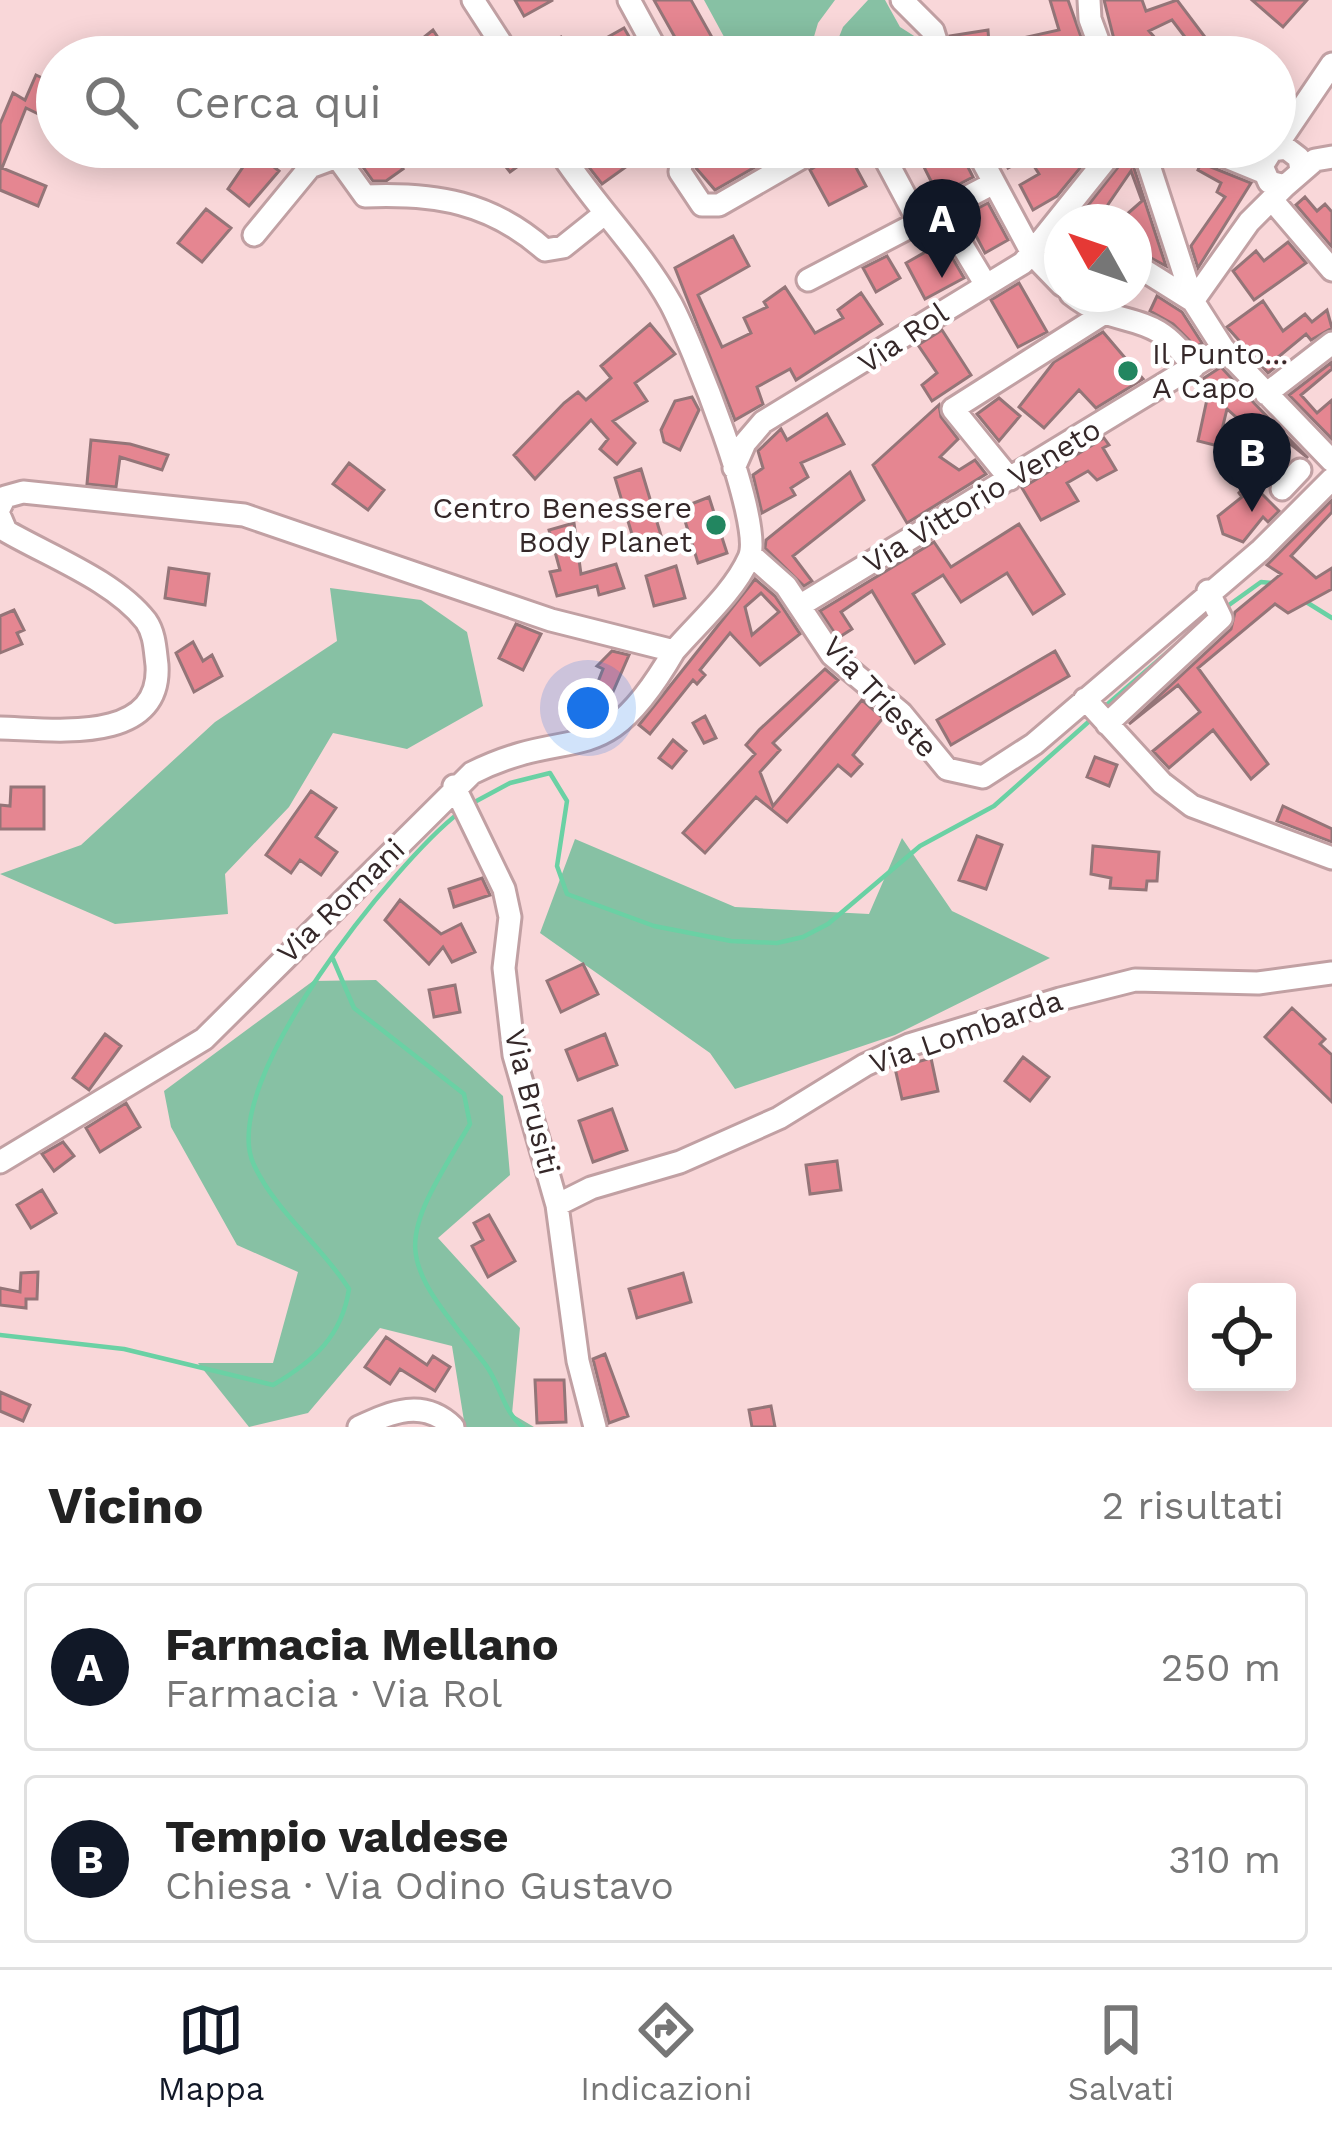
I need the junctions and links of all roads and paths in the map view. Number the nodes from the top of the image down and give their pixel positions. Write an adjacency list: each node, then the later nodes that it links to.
1 (473, 0): 5 (street)
2 (629, 0): 6 (street)
3 (902, 0): 7 (street)
4 (1089, 0): 8 (street)
5 (496, 36)
6 (649, 36)
7 (935, 36)
8 (1096, 36)
9 (1332, 64): 10 (street)
10 (1296, 145)
11 (309, 168): 27 (street)
12 (345, 168): 25 (street)
13 (571, 168): 25 (street)
14 (680, 168): 15 (street)
15 (786, 168)
16 (890, 168): 26 (street)
17 (986, 168): 22 (street)
18 (1101, 168): 23 (street, Via Rol)
19 (1149, 168): 35 (street)
20 (1285, 168): 35 (street)
21 (1290, 168): 31 (street)
22 (994, 183): 24 (street); 29 (street)
23 (1076, 204)
24 (942, 212): 26 (street); 34 (street)
25 (603, 215): 43 (street)
26 (920, 224): 33 (street)
27 (254, 235)
28 (1044, 245): 29 (street, Via Rol)
29 (1033, 255): 30 (street); 34 (street, Via Rol)
30 (1044, 266)
31 (1332, 270)
32 (1152, 275): 35 (street)
33 (808, 280)
34 (986, 285): 43 (street, Via Rol)
35 (1193, 301): 39 (street)
36 (1100, 312): 37 (street)
37 (1103, 314): 40 (street); 45 (street)
38 (1332, 343): 41 (street)
39 (1223, 348): 40 (street, Via Vittorio Veneto); 41 (street)
40 (1192, 368): 45 (street, Via Vittorio Veneto)
41 (1266, 394): 42 (street)
42 (1332, 461)
43 (734, 468): 50 (street)
44 (1300, 470): 47 (street)
45 (1010, 478): 52 (street, Via Vittorio Veneto)
46 (1332, 479): 51 (street)
47 (1282, 489)
48 (0, 506): 53 (street)
49 (0, 518): 56 (street)
50 (751, 555): 52 (street, Via Trieste); 53 (street, Via Romani)
51 (1208, 591): 54 (street); 55 (street)
52 (801, 604): 54 (street, Via Trieste)
53 (674, 652): 57 (street, Via Romani)
54 (1085, 699): 55 (street)
55 (1107, 724): 58 (street)
56 (0, 728)
57 (456, 789): 60 (street, Via Romani); 61 (street, Via Brusiti)
58 (1332, 858)
59 (1332, 973): 61 (street, Via Lombarda)
60 (0, 1162)
61 (557, 1205): 64 (street, Via Brusiti)
62 (359, 1427): 63 (street)
63 (452, 1427)
64 (595, 1427)

